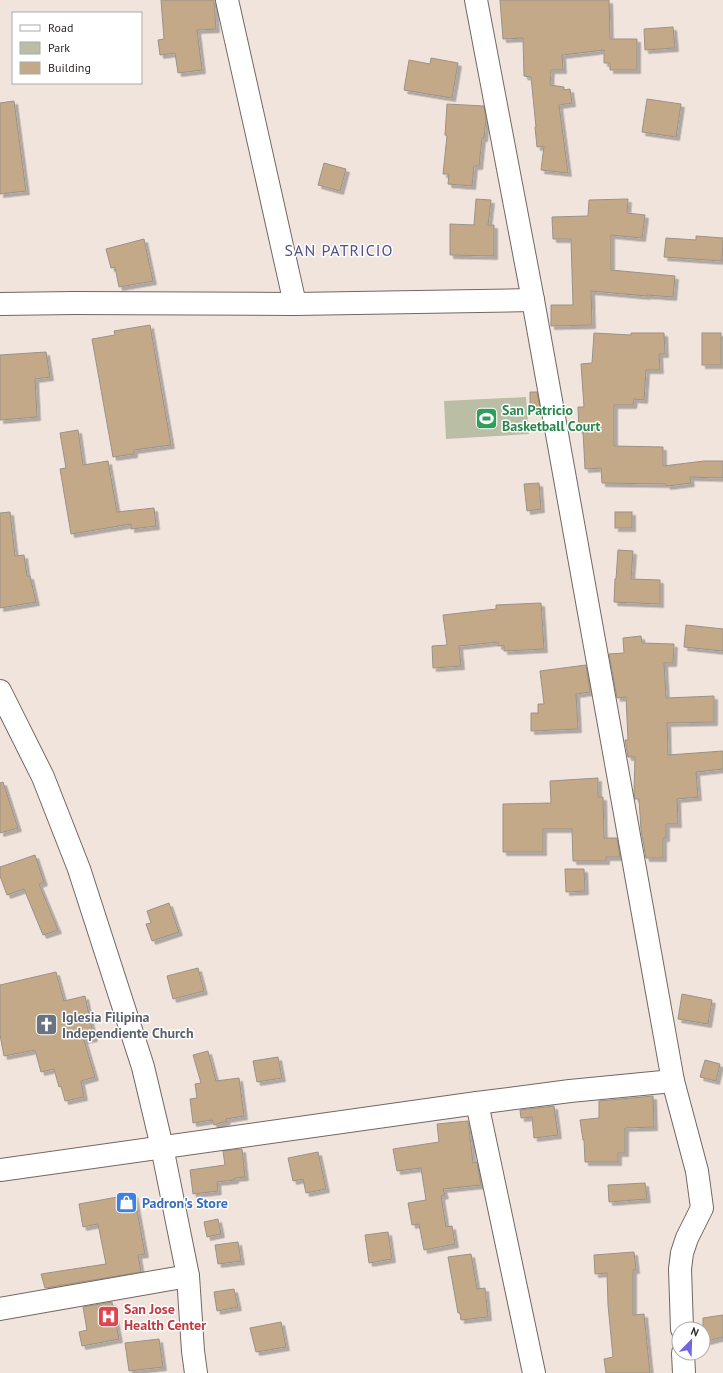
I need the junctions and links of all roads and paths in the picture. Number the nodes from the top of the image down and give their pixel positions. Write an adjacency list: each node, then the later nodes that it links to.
1 (227, 0): 5 (street)
2 (476, 0): 3 (street)
3 (533, 300): 5 (street); 7 (street)
4 (0, 304): 5 (street)
5 (295, 304)
6 (0, 691): 9 (street)
7 (673, 1081): 8 (street); 13 (street)
8 (477, 1102): 9 (street); 16 (street)
9 (162, 1147): 10 (street); 11 (street)
10 (0, 1170)
11 (188, 1276): 12 (street); 15 (street)
12 (0, 1309)
13 (682, 1321)
14 (683, 1361): 17 (street)
15 (196, 1373)
16 (534, 1373)
17 (684, 1373)

